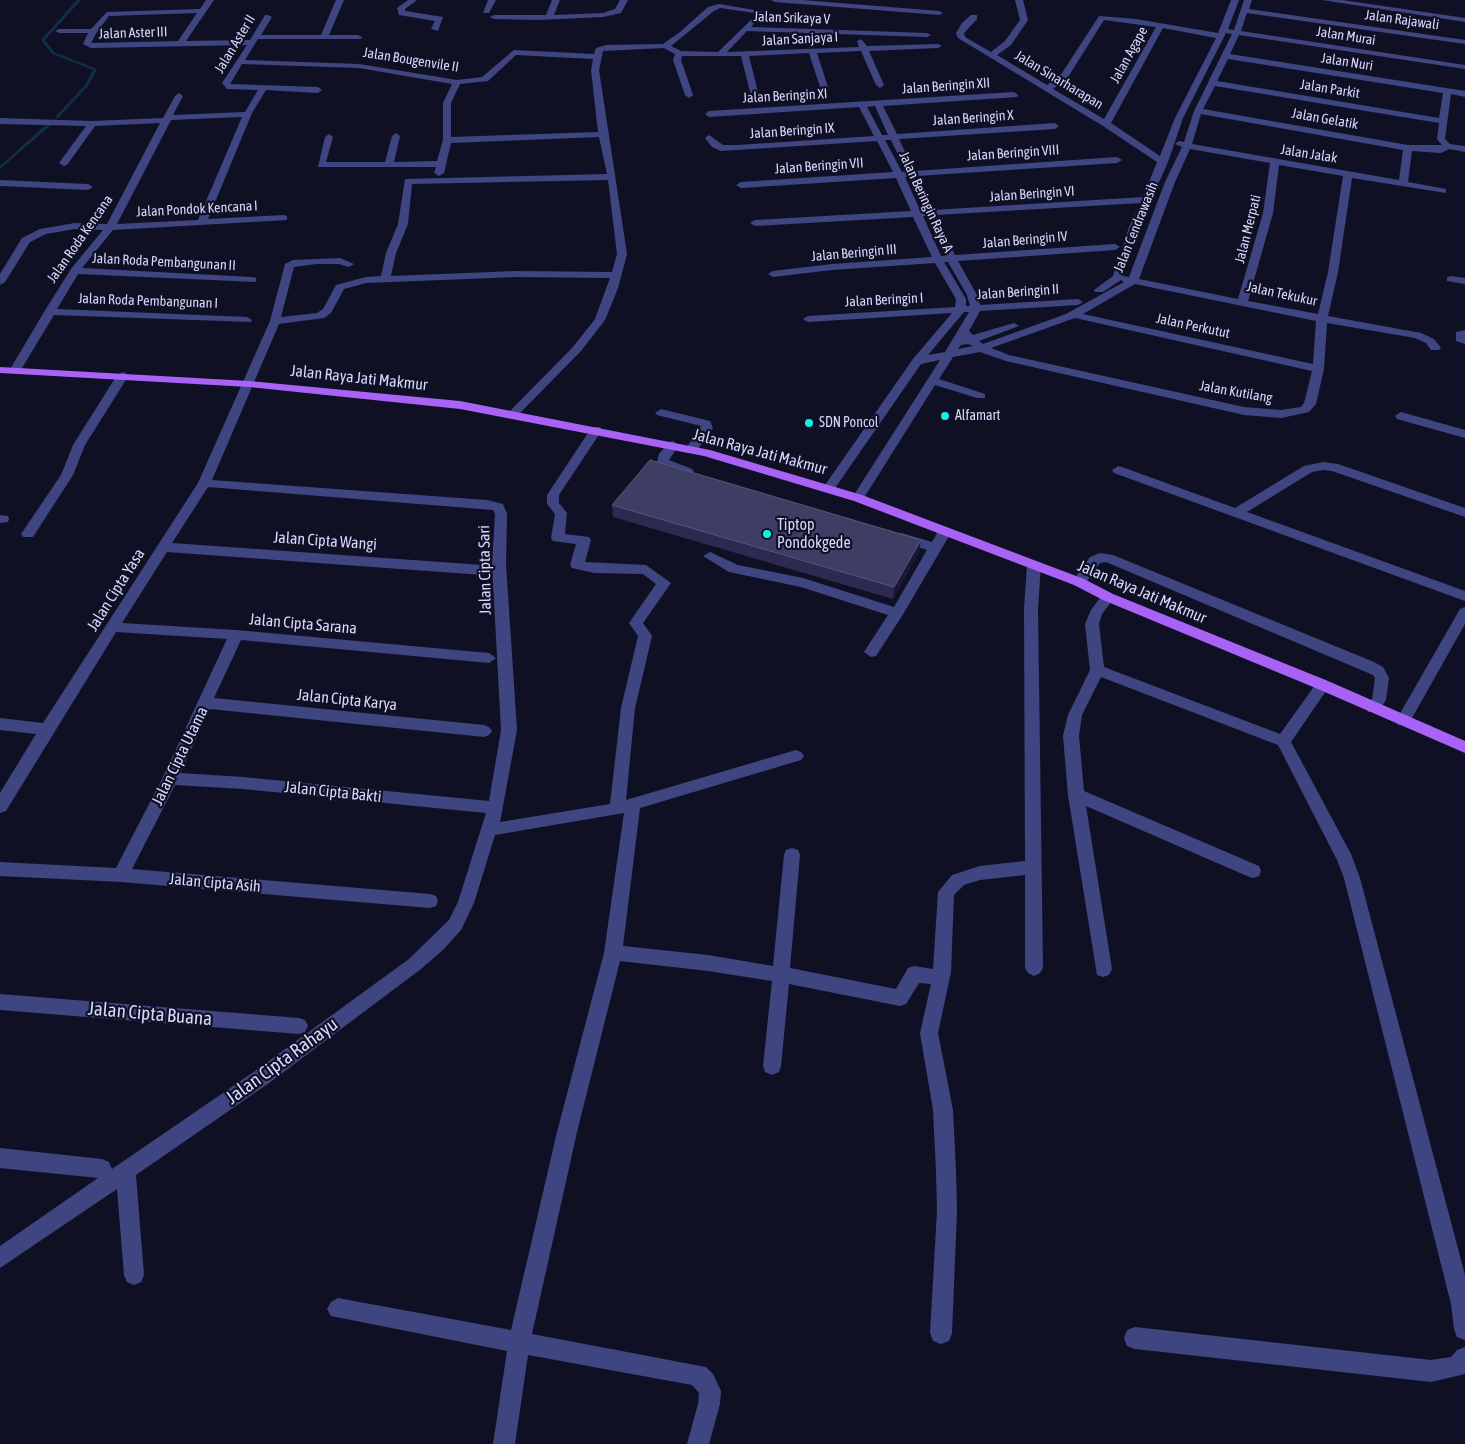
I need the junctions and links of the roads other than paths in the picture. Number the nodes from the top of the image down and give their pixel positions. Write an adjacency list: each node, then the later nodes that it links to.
1 (210, 0): 17 (street)
2 (340, 0): 37 (street)
3 (414, 0): 28 (street)
4 (492, 0): 15 (street)
5 (556, 0): 23 (street)
6 (624, 0): 23 (street)
7 (775, 0): 14 (street); 19 (street)
8 (907, 0): 16 (street)
9 (1019, 0): 50 (street)
10 (1235, 0): 34 (street, Jalan Cendrawasih)
11 (1248, 0): 18 (street, Jalan Cendrawasih)
12 (1326, 0): 35 (street)
13 (721, 3): 19 (street); 42 (street)
14 (840, 3): 16 (street)
15 (486, 10)
16 (904, 10): 20 (street)
17 (202, 11): 31 (street, Jalan Aster III); 41 (street)
18 (1246, 11): 32 (street, Jalan Cendrawasih); 35 (street, Jalan Rajawali)
19 (762, 12): 29 (street)
20 (939, 13)
21 (268, 16): 39 (street, Jalan Aster II)
22 (494, 17): 23 (street)
23 (549, 17)
24 (974, 17): 50 (street, Jalan Sinarharapan)
25 (1465, 20): 35 (street)
26 (1161, 25): 34 (street, Jalan Murai); 61 (street, Jalan Murai); 77 (street, Jalan Agape)
27 (361, 29): 38 (street)
28 (435, 29)
29 (746, 29): 33 (street, Jalan Srikaya V); 48 (street)
30 (59, 30): 31 (street)
31 (93, 31): 41 (street, Jalan Aster III)
32 (1237, 32): 34 (street, Jalan Murai); 35 (street, Jalan Murai); 51 (street, Jalan Cendrawasih)
33 (857, 33): 36 (street, Jalan Srikaya V); 45 (street)
34 (1222, 33): 86 (street, Jalan Cendrawasih)
35 (1407, 34): 40 (street, Jalan Rajawali); 54 (street, Jalan Murai)
36 (927, 35)
37 (324, 37): 38 (street, Jalan Aster III); 39 (street, Jalan Aster III)
38 (358, 37): 44 (street)
39 (254, 40): 41 (street, Jalan Aster III); 53 (street, Jalan Aster II)
40 (1465, 42)
41 (180, 44)
42 (665, 46): 47 (street, Jalan Sanjaya I); 52 (street)
43 (938, 46): 45 (street, Jalan Sanjaya I)
44 (354, 47)
45 (864, 49): 46 (street, Jalan Sanjaya I); 57 (street)
46 (812, 51): 49 (street, Jalan Sanjaya I); 58 (street)
47 (679, 53): 48 (street, Jalan Sanjaya I); 65 (street)
48 (722, 54): 49 (street, Jalan Sanjaya I)
49 (745, 54): 62 (street)
50 (991, 56): 61 (street, Jalan Sinarharapan)
51 (1225, 56): 56 (street, Jalan Cendrawasih); 63 (street, Jalan Nuri)
52 (596, 57): 55 (street, Jalan Bougenvile II); 79 (street)
53 (241, 62): 55 (street, Jalan Bougenvile II); 59 (street, Jalan Aster II)
54 (1465, 67)
55 (457, 82): 85 (street)
56 (1213, 84): 70 (street, Jalan Cendrawasih); 75 (street, Jalan Parkit)
57 (880, 85)
58 (824, 87)
59 (263, 88): 60 (street); 71 (street)
60 (318, 90)
61 (1047, 90): 77 (street, Jalan Sinarharapan)
62 (754, 92)
63 (1447, 92): 64 (street, Jalan Nuri); 75 (street)
64 (1465, 94)
65 (688, 95)
66 (1014, 95): 68 (street, Jalan Beringin XII)
67 (179, 96): 73 (street, Jalan Roda Kencana)
68 (878, 104): 69 (street, Jalan Beringin XII); 82 (street)
69 (862, 105): 72 (street, Jalan Beringin XI); 84 (street, Jalan Beringin Raya A)
70 (1198, 111): 87 (street, Jalan Cendrawasih); 89 (street, Jalan Gelatik)
71 (248, 114): 73 (street); 112 (street)
72 (709, 114)
73 (168, 119): 76 (street); 114 (street, Jalan Roda Kencana)
74 (0, 121): 76 (street)
75 (1443, 121): 88 (street)
76 (92, 124): 93 (street)
77 (1106, 124): 94 (street, Jalan Sinarharapan)
78 (1055, 126): 82 (street, Jalan Beringin X)
79 (603, 134): 85 (street); 101 (street)
80 (396, 136): 95 (street)
81 (329, 137): 95 (street)
82 (894, 137): 84 (street, Jalan Beringin X); 98 (street)
83 (710, 138): 84 (street, Jalan Beringin IX)
84 (880, 138): 100 (street, Jalan Beringin Raya A)
85 (447, 140): 96 (street)
86 (1170, 143): 87 (street, Jalan Jalak); 94 (street, Jalan Cendrawasih)
87 (1188, 146): 92 (street, Jalan Jalak); 97 (street, Jalan Cendrawasih)
88 (1447, 146): 89 (street, Jalan Gelatik); 90 (street, Jalan Gelatik)
89 (1408, 148): 103 (street)
90 (1465, 149)
91 (1116, 160): 98 (street, Jalan Beringin VIII)
92 (1276, 162): 99 (street, Jalan Jalak); 129 (street, Jalan Merpati)
93 (64, 163)
94 (1162, 163): 97 (street, Jalan Sinarharapan); 108 (street, Jalan Cendrawasih)
95 (389, 164): 96 (street)
96 (442, 164): 102 (street)
97 (1177, 168): 126 (street, Jalan Cendrawasih)
98 (911, 173): 100 (street, Jalan Beringin VIII); 109 (street)
99 (1348, 174): 103 (street, Jalan Jalak); 136 (street, Jalan Kutilang)
100 (898, 175): 105 (street, Jalan Beringin VII); 110 (street, Jalan Beringin Raya A)
101 (612, 177): 102 (street); 120 (street)
102 (437, 179): 125 (street)
103 (1403, 182): 107 (street, Jalan Jalak)
104 (0, 183): 106 (street)
105 (741, 186)
106 (88, 187)
107 (1443, 191)
108 (1148, 200): 109 (street, Jalan Beringin VI); 122 (street, Jalan Cendrawasih)
109 (932, 214): 110 (street, Jalan Beringin VI); 116 (street)
110 (917, 215): 113 (street); 117 (street, Jalan Beringin Raya A)
111 (284, 218): 112 (street, Jalan Pondok Kencana I)
112 (202, 221): 114 (street, Jalan Pondok Kencana I)
113 (755, 223)
114 (110, 227): 119 (street, Jalan Roda Kencana); 128 (street, Jalan Pondok Kencana I)
115 (1115, 246): 116 (street, Jalan Beringin IV)
116 (952, 259): 117 (street, Jalan Beringin IV); 131 (street)
117 (938, 260): 121 (street, Jalan Beringin III); 133 (street, Jalan Beringin Raya A)
118 (349, 264): 139 (street, Jalan Cipta Yasa)
119 (75, 271): 124 (street, Jalan Roda Pembangunan II); 134 (street, Jalan Roda Kencana)
120 (617, 274): 125 (street); 156 (street)
121 (773, 274)
122 (1118, 277): 126 (street, Jalan Tekukur); 130 (street, Jalan Cendrawasih)
123 (1451, 279): 127 (street)
124 (252, 280)
125 (385, 280): 139 (street)
126 (1133, 281): 129 (street, Jalan Tekukur); 135 (street, Jalan Cendrawasih)
127 (1465, 281)
128 (0, 282)
129 (1243, 301): 136 (street, Jalan Tekukur)
130 (1078, 302): 131 (street, Jalan Beringin II); 132 (street, Jalan Cendrawasih)
131 (976, 309): 133 (street, Jalan Beringin II); 141 (street)
132 (1063, 309): 135 (street, Jalan Perkutut); 141 (street, Jalan Cendrawasih)
133 (960, 311): 137 (street, Jalan Beringin I); 146 (street)
134 (49, 312): 138 (street, Jalan Roda Pembangunan I); 151 (street, Jalan Roda Kencana)
135 (1073, 315): 144 (street, Jalan Cendrawasih); 149 (street, Jalan Perkutut)
136 (1322, 318): 145 (street, Jalan Tekukur); 149 (street, Jalan Kutilang)
137 (808, 319)
138 (246, 320)
139 (275, 321): 154 (street, Jalan Cipta Yasa)
140 (1465, 333): 142 (street)
141 (966, 336): 143 (street); 144 (street, Jalan Kutilang)
142 (1465, 342)
143 (956, 344): 146 (street); 147 (street)
144 (981, 348): 147 (street, Jalan Cendrawasih); 149 (street, Jalan Kutilang)
145 (1435, 348)
146 (926, 351): 148 (street)
147 (947, 356): 148 (street, Jalan Cendrawasih); 153 (street)
148 (918, 361): 166 (street)
149 (1318, 369)
150 (0, 370): 151 (main road, Jalan Raya Jati Makmur)
151 (15, 371): 152 (main road, Jalan Raya Jati Makmur)
152 (123, 375): 154 (main road, Jalan Raya Jati Makmur); 172 (street)
153 (932, 381): 155 (street); 167 (street)
154 (249, 384): 156 (main road, Jalan Raya Jati Makmur); 165 (street, Jalan Cipta Yasa)
155 (981, 396)
156 (512, 414): 159 (main road, Jalan Raya Jati Makmur)
157 (661, 414): 162 (street)
158 (1401, 416): 160 (street)
159 (596, 430): 161 (main road, Jalan Raya Jati Makmur); 200 (street)
160 (1465, 434)
161 (673, 446): 162 (main road, Jalan Raya Jati Makmur); 164 (street)
162 (691, 450): 166 (main road, Jalan Raya Jati Makmur)
163 (1118, 470): 168 (street)
164 (698, 475)
165 (204, 483): 173 (street, Jalan Cipta Yasa); 202 (street, Jalan Cipta Sari)
166 (829, 488): 167 (main road, Jalan Raya Jati Makmur)
167 (858, 498): 170 (main road, Jalan Raya Jati Makmur)
168 (1238, 512): 169 (street); 179 (street)
169 (1465, 513)
170 (945, 531): 174 (street); 176 (main road, Jalan Raya Jati Makmur)
171 (888, 533): 174 (street)
172 (28, 534)
173 (164, 546): 177 (street, Jalan Cipta Wangi); 183 (street, Jalan Cipta Yasa)
174 (935, 548): 182 (street)
175 (710, 556): 182 (street)
176 (1034, 565): 178 (main road, Jalan Raya Jati Makmur); 205 (street)
177 (483, 570)
178 (1079, 582): 180 (main road, Jalan Raya Jati Makmur); 190 (street)
179 (1465, 596)
180 (1108, 597): 187 (street); 188 (main road, Jalan Raya Jati Makmur)
181 (1465, 612): 191 (street)
182 (897, 613): 185 (street)
183 (114, 627): 184 (street, Jalan Cipta Sarana); 193 (street, Jalan Cipta Yasa)
184 (236, 635): 186 (street, Jalan Cipta Sarana); 189 (street, Jalan Cipta Utama)
185 (871, 652)
186 (489, 658)
187 (1098, 670): 195 (street); 199 (street)
188 (1323, 685): 190 (main road, Jalan Raya Jati Makmur); 195 (street)
189 (206, 703): 194 (street, Jalan Cipta Karya); 198 (street, Jalan Cipta Utama)
190 (1373, 708): 191 (main road, Jalan Raya Jati Makmur)
191 (1403, 721): 196 (main road, Jalan Raya Jati Makmur)
192 (0, 724): 193 (street)
193 (47, 729): 201 (street, Jalan Cipta Yasa)
194 (484, 731)
195 (1283, 741): 224 (street)
196 (1465, 747)
197 (796, 756): 200 (street)
198 (170, 779): 202 (street, Jalan Cipta Bakti); 208 (street, Jalan Cipta Utama)
199 (1076, 795): 207 (street); 212 (street)
200 (625, 806): 203 (street); 210 (street)
201 (0, 807)
202 (496, 808): 203 (street, Jalan Cipta Rahayu)
203 (489, 830): 220 (street, Jalan Cipta Rahayu)
204 (792, 855): 213 (street)
205 (1034, 867): 211 (street); 214 (street)
206 (0, 869): 208 (street, Jalan Cipta Asih)
207 (1253, 871)
208 (121, 875): 209 (street, Jalan Cipta Asih)
209 (430, 901)
210 (613, 953): 213 (street); 227 (street)
211 (1034, 968)
212 (1103, 969)
213 (781, 975): 214 (street); 217 (street)
214 (941, 978): 225 (street)
215 (0, 1002): 216 (street, Jalan Cipta Buana)
216 (299, 1026)
217 (772, 1066)
218 (0, 1158): 219 (street)
219 (102, 1169)
220 (126, 1171): 221 (street, Jalan Cipta Rahayu); 222 (street)
221 (0, 1258)
222 (134, 1275)
223 (338, 1309): 227 (street)
224 (1465, 1329)
225 (941, 1333)
226 (1135, 1338): 228 (street)
227 (519, 1344): 229 (street); 230 (street)
228 (1465, 1358)
229 (504, 1444)
230 (698, 1444)

